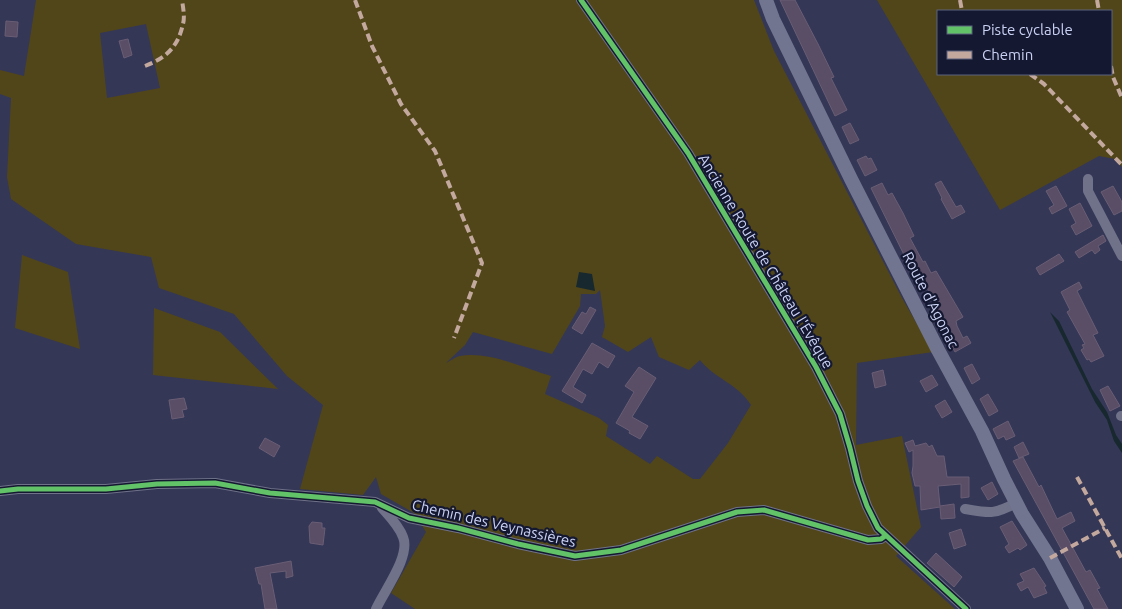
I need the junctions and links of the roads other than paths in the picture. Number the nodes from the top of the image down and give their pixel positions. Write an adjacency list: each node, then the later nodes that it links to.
1 (581, 0): 9 (street, Ancienne Route de Château l'Évêque)
2 (766, 0): 6 (main road, Route d'Agonac)
3 (1088, 179): 4 (street)
4 (1122, 256)
5 (0, 491): 7 (street, Chemin des Veynassières)
6 (1016, 503): 8 (street); 12 (main road, Route d'Agonac)
7 (383, 506): 9 (street, Chemin des Veynassières); 10 (street)
8 (965, 509)
9 (885, 536): 11 (street, Ancienne Route de Château l'Évêque)
10 (376, 609)
11 (966, 609)
12 (1077, 609)

